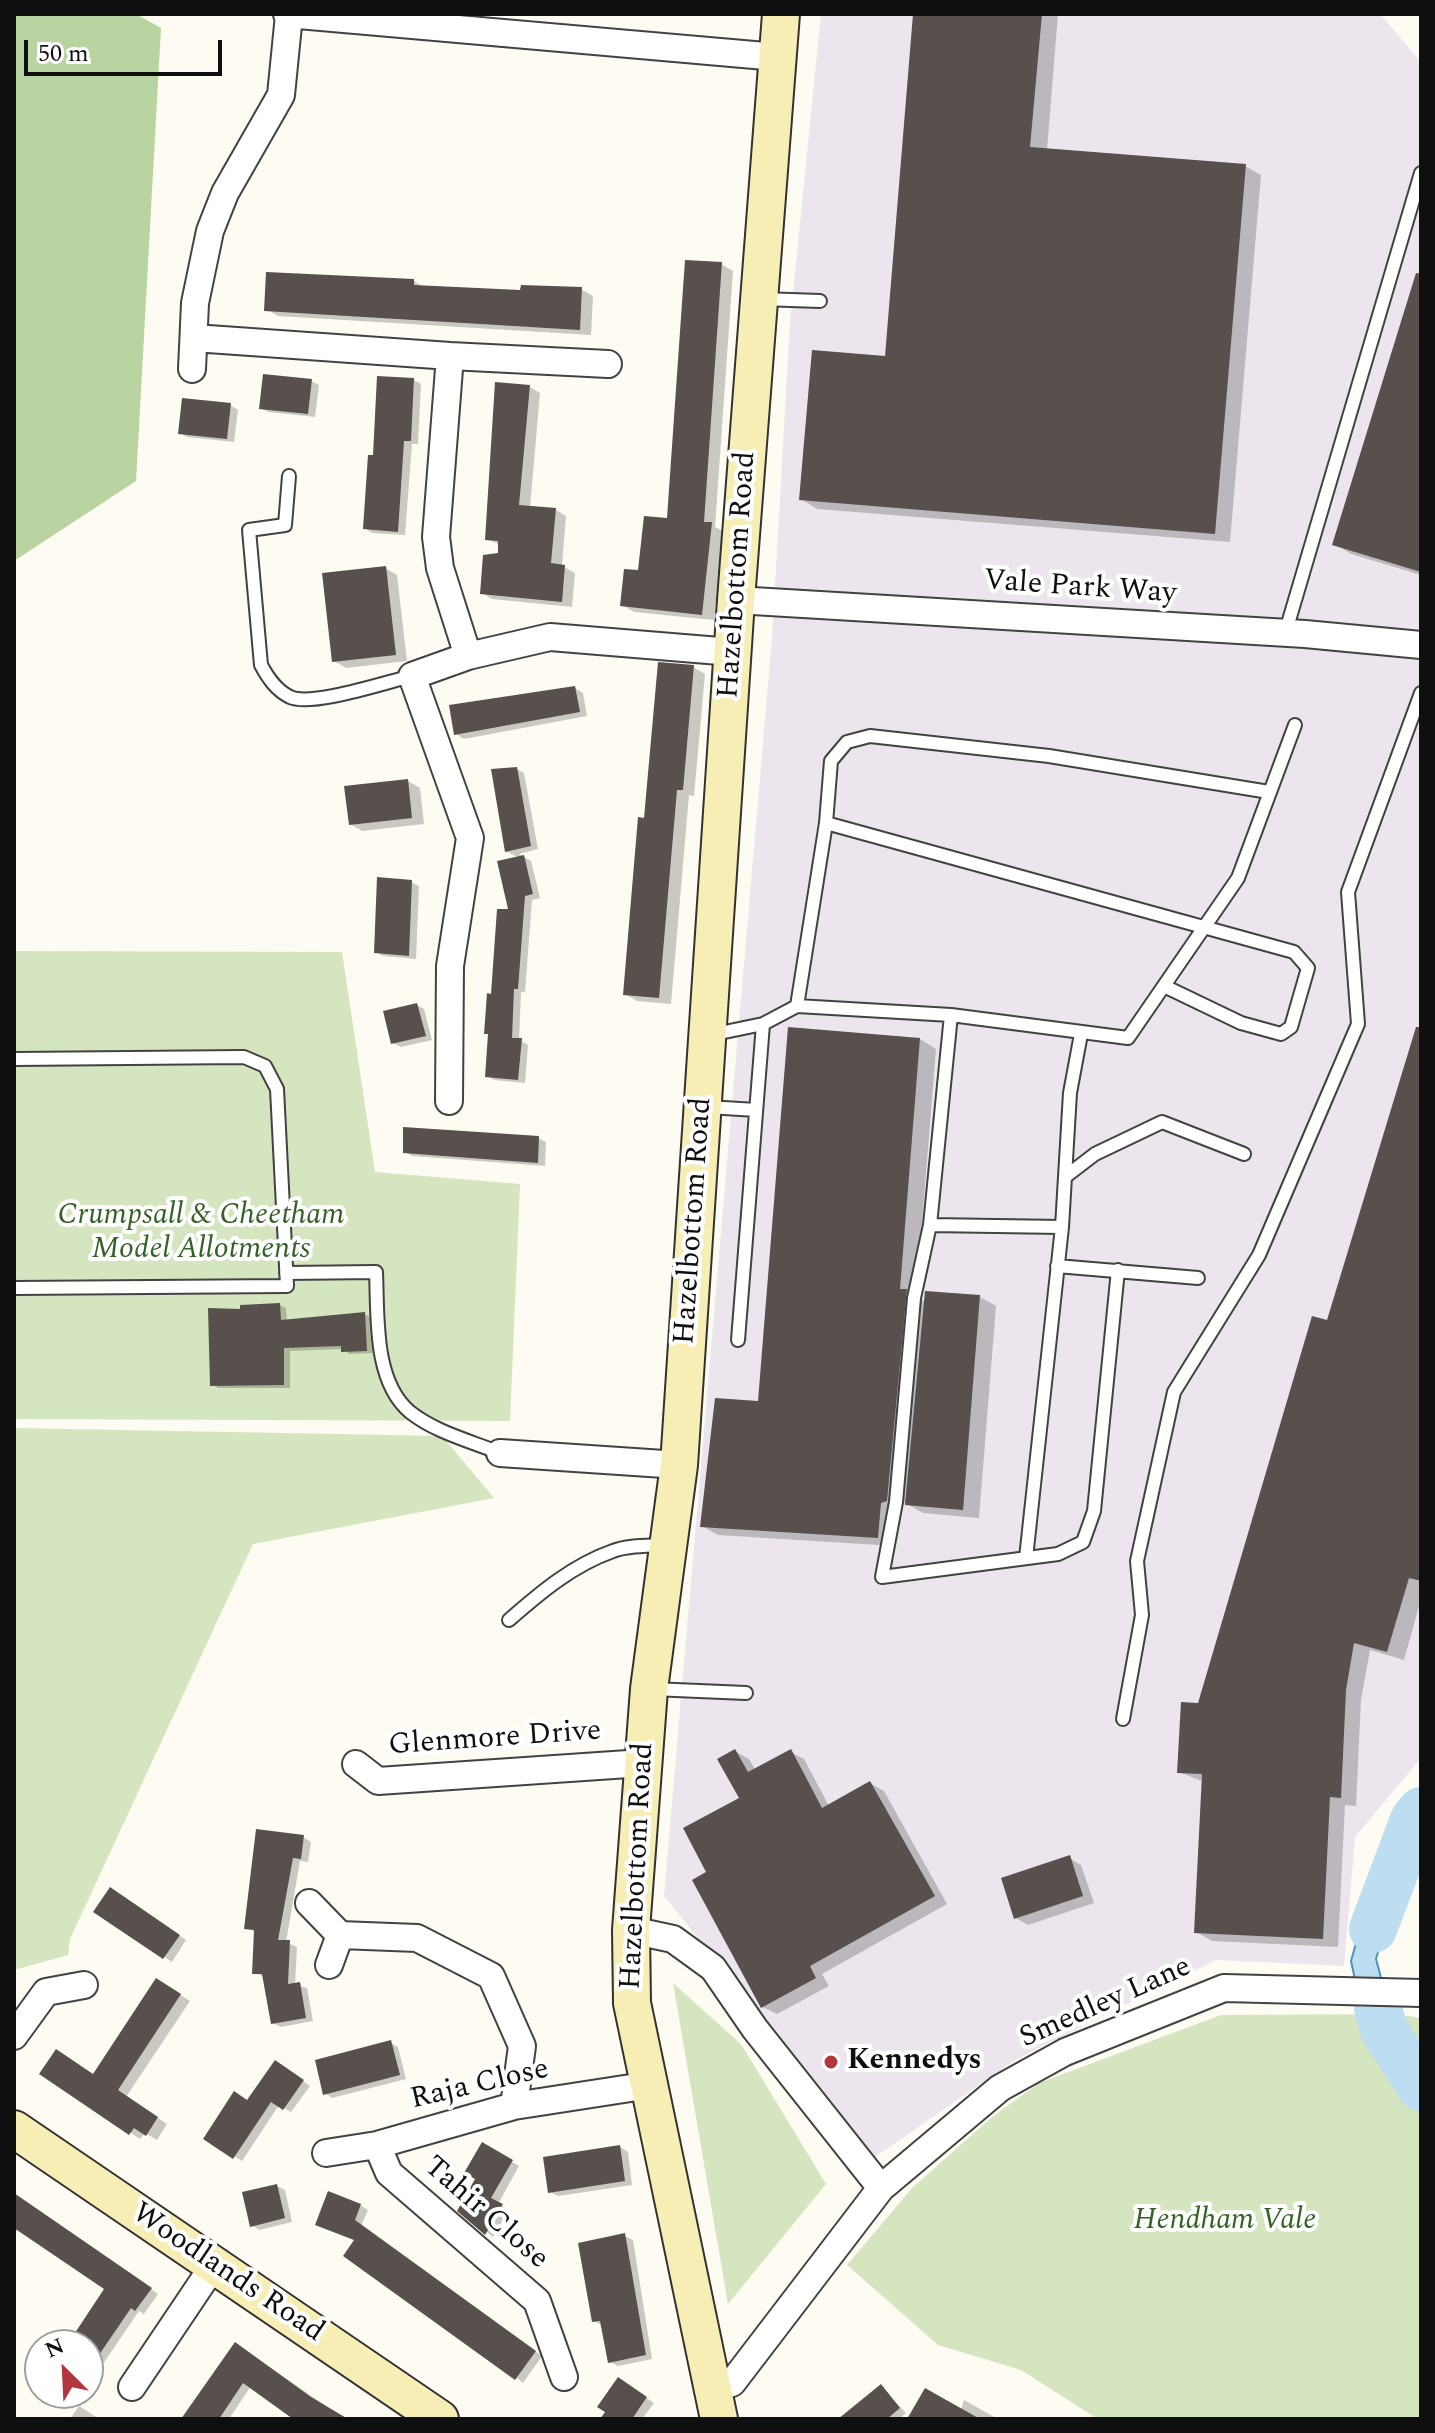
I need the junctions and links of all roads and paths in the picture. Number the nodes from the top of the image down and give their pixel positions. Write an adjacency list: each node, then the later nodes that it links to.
1 (288, 14): 3 (street); 7 (street)
2 (781, 14): 3 (street, Hazelbottom Road)
3 (777, 57): 5 (street, Hazelbottom Road)
4 (1421, 173): 13 (lane)
5 (761, 299): 6 (lane); 12 (street, Hazelbottom Road)
6 (820, 301)
7 (194, 338): 8 (street); 10 (street)
8 (450, 356): 9 (street); 16 (street)
9 (608, 364)
10 (192, 369)
11 (289, 476): 17 (lane)
12 (736, 600): 13 (street, Vale Park Way); 15 (street, Hazelbottom Road)
13 (1285, 634): 14 (street, Vale Park Way)
14 (1421, 645)
15 (732, 652): 16 (street); 28 (street, Hazelbottom Road)
16 (468, 656): 17 (street)
17 (412, 676): 30 (street)
18 (1421, 693): 50 (lane)
19 (1295, 725): 20 (lane)
20 (1269, 792): 21 (lane); 22 (lane)
21 (826, 823): 22 (lane); 24 (lane)
22 (1204, 926): 23 (lane); 23 (lane)
23 (1164, 986): 27 (lane)
24 (797, 1006): 25 (lane); 26 (lane)
25 (951, 1015): 27 (lane); 35 (lane)
26 (763, 1024): 28 (lane); 32 (lane)
27 (1081, 1034): 34 (lane)
28 (707, 1036): 31 (street, Hazelbottom Road)
29 (14, 1059): 39 (lane)
30 (449, 1101)
31 (702, 1107): 32 (lane); 44 (street, Hazelbottom Road)
32 (756, 1110): 42 (lane)
33 (1244, 1154): 34 (lane)
34 (1065, 1177): 36 (lane)
35 (930, 1225): 36 (lane); 46 (lane)
36 (1062, 1227): 37 (lane)
37 (1057, 1266): 38 (lane); 46 (lane)
38 (1118, 1270): 40 (lane); 46 (lane)
39 (286, 1273): 41 (lane); 43 (lane)
40 (1198, 1278)
41 (14, 1288)
42 (738, 1340)
43 (500, 1453): 44 (street)
44 (679, 1465): 45 (street, Hazelbottom Road)
45 (668, 1545): 47 (lane); 48 (street, Hazelbottom Road)
46 (1026, 1558)
47 (509, 1620)
48 (649, 1689): 49 (lane); 51 (street, Hazelbottom Road)
49 (746, 1693)
50 (1123, 1719)
51 (643, 1763): 52 (street, Glenmore Drive); 54 (street, Hazelbottom Road)
52 (356, 1764)
53 (309, 1903): 55 (street)
54 (631, 1930): 60 (street, Hazelbottom Road); 65 (street)
55 (340, 1935): 56 (street); 61 (street)
56 (329, 1965)
57 (84, 1985): 59 (street)
58 (1408, 1993): 65 (street, Smedley Lane)
59 (14, 2036)
60 (650, 2085): 61 (street, Raja Close); 69 (street, Hazelbottom Road)
61 (514, 2106): 63 (street, Raja Close)
62 (14, 2129): 66 (street, Woodlands Road)
63 (377, 2145): 64 (street, Raja Close); 67 (street, Tahir Close)
64 (326, 2153)
65 (881, 2188): 69 (street, Smedley Lane)
66 (214, 2265): 68 (street); 70 (street, Woodlands Road)
67 (564, 2377)
68 (132, 2387)
69 (715, 2404)
70 (440, 2419)

